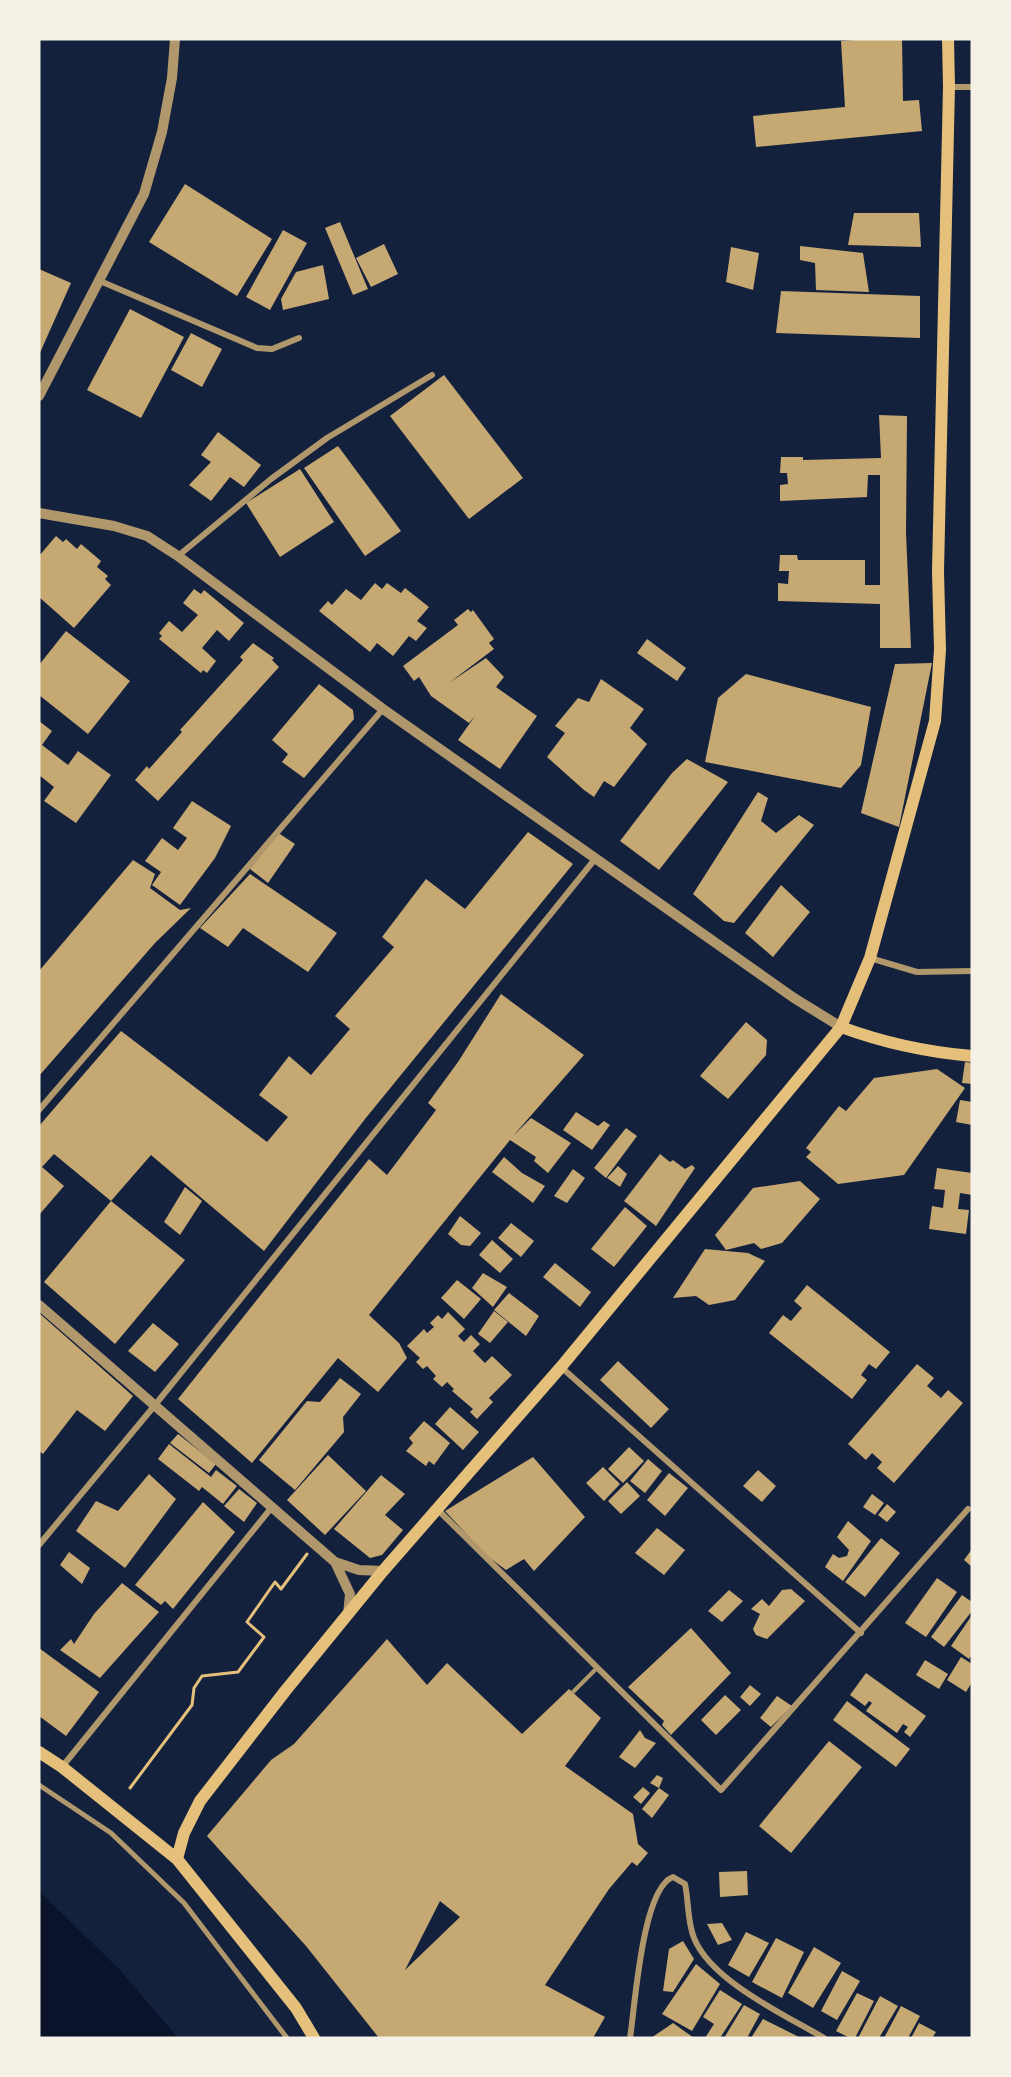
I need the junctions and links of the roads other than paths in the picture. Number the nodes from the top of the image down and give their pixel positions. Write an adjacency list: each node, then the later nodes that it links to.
1 (175, 39): 5 (street)
2 (948, 39): 3 (main road)
3 (949, 87): 4 (street); 13 (main road)
4 (972, 87)
5 (100, 280): 6 (street); 8 (street)
6 (299, 338)
7 (432, 375): 10 (street)
8 (39, 396)
9 (39, 513): 10 (street)
10 (178, 556): 11 (street)
11 (383, 709): 12 (street); 17 (street)
12 (595, 859): 15 (street); 20 (street)
13 (870, 958): 14 (street); 15 (main road)
14 (972, 971)
15 (841, 1027): 16 (main road); 19 (main road)
16 (972, 1056)
17 (39, 1110)
18 (39, 1305): 20 (street)
19 (561, 1367): 22 (main road); 28 (street)
20 (155, 1405): 21 (street); 24 (street)
21 (272, 1507): 25 (street); 32 (street)
22 (437, 1509): 26 (main road); 29 (street)
23 (968, 1509): 28 (street)
24 (39, 1545)
25 (335, 1562): 26 (street); 27 (street)
26 (383, 1571): 27 (main road)
27 (348, 1617): 34 (main road)
28 (861, 1633): 29 (street)
29 (597, 1667): 30 (lane)
30 (573, 1692)
31 (39, 1752): 32 (main road)
32 (62, 1767): 34 (main road)
33 (39, 1785): 35 (street)
34 (177, 1859): 36 (main road)
35 (287, 2038)
36 (314, 2038)
37 (630, 2038): 38 (street)
38 (824, 2038)

